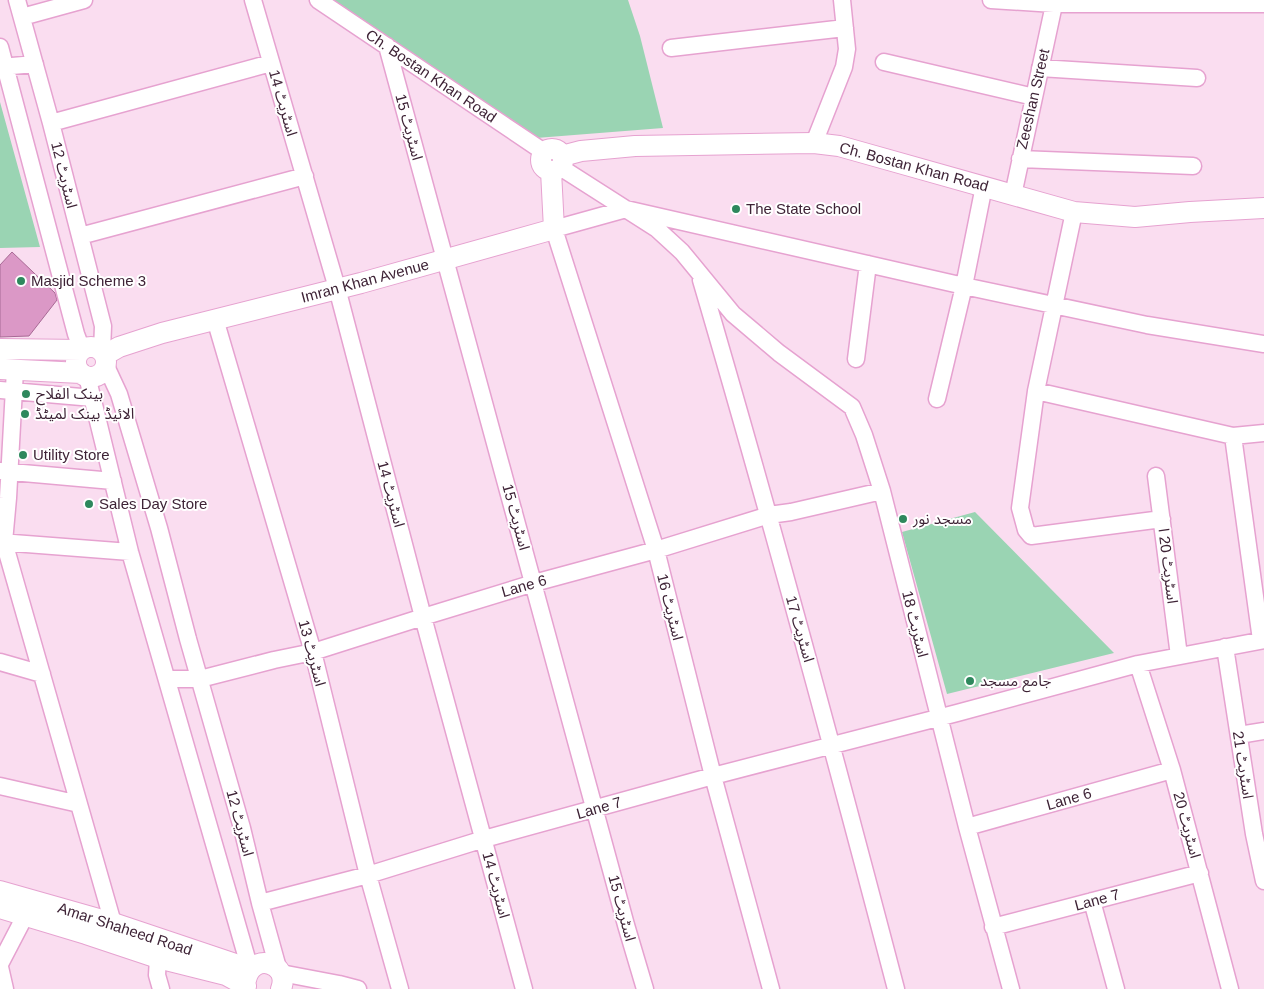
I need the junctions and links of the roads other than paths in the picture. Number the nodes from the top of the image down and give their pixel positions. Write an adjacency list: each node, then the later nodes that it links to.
1 (17, 0): 9 (street, اسٹریٹ 12)
2 (84, 0): 9 (street)
3 (253, 0): 15 (street, اسٹریٹ 14)
4 (318, 0): 11 (street, Ch. Bostan Khan Road)
5 (842, 0): 10 (street)
6 (991, 0): 7 (street)
7 (1054, 2): 8 (street); 18 (street, Zeeshan Street)
8 (1264, 4)
9 (22, 17): 16 (street, اسٹریٹ 12)
10 (845, 28): 13 (street); 22 (street)
11 (387, 46): 24 (street, Ch. Bostan Khan Road); 34 (street, اسٹریٹ 15)
12 (0, 47): 17 (street, اسٹریٹ 12)
13 (671, 48)
14 (884, 62): 20 (street)
15 (271, 63): 21 (street); 26 (street, اسٹریٹ 14)
16 (35, 64): 17 (street); 21 (street, اسٹریٹ 12)
17 (3, 67): 43 (street, اسٹریٹ 12)
18 (1040, 68): 19 (street); 20 (street, Zeeshan Street)
19 (1197, 78)
20 (1034, 97): 23 (street, Zeeshan Street)
21 (52, 123): 33 (street, اسٹریٹ 12)
22 (814, 143): 24 (main road, Ch. Bostan Khan Road); 27 (main road, Ch. Bostan Khan Road)
23 (1020, 160): 25 (street); 28 (street, Zeeshan Street)
24 (555, 161): 30 (street, اسٹریٹ 18); 32 (main road)
25 (1193, 166)
26 (305, 176): 33 (street); 38 (street, اسٹریٹ 14)
27 (984, 186): 28 (main road, Ch. Bostan Khan Road); 37 (street)
28 (1013, 195): 31 (main road, Ch. Bostan Khan Road)
29 (1264, 208): 31 (main road, Ch. Bostan Khan Road)
30 (626, 209): 32 (street, Imran Khan Avenue); 35 (street); 36 (street, اسٹریٹ 18)
31 (1074, 212): 39 (street)
32 (554, 228): 34 (main road, Imran Khan Avenue); 60 (street, اسٹریٹ 16)
33 (80, 236): 43 (street, اسٹریٹ 12)
34 (445, 260): 38 (main road, Imran Khan Avenue); 62 (street, اسٹریٹ 15)
35 (868, 264): 37 (street); 44 (street)
36 (698, 271): 56 (street, اسٹریٹ 18); 57 (street, اسٹریٹ 17)
37 (964, 286): 39 (street); 50 (street)
38 (338, 288): 40 (main road, Imran Khan Avenue); 63 (street, اسٹریٹ 14)
39 (1054, 305): 41 (street); 48 (street)
40 (215, 319): 43 (main road, Imran Khan Avenue); 66 (street, اسٹریٹ 13)
41 (1264, 344)
42 (0, 349): 43 (main road, Imran Khan Avenue)
43 (95, 354): 46 (main road); 72 (street, اسٹریٹ 12)
44 (856, 358)
45 (7, 369): 46 (main road); 47 (street)
46 (84, 374): 49 (street)
47 (7, 391): 49 (street); 53 (street)
48 (1036, 391): 52 (street); 58 (street)
49 (93, 398): 55 (street)
50 (937, 399)
51 (1264, 433): 52 (street)
52 (1233, 436): 64 (street)
53 (4, 471): 55 (street); 59 (street)
54 (1156, 476): 58 (street, اسٹریٹ 20 ا)
55 (113, 481): 61 (street)
56 (882, 491): 57 (street, Lane 6); 73 (street, اسٹریٹ 18)
57 (768, 515): 60 (street, Lane 6); 76 (street, اسٹریٹ 17)
58 (1162, 519): 67 (street, اسٹریٹ 20 ا)
59 (1, 542): 61 (street); 70 (street)
60 (656, 550): 62 (street, Lane 6); 78 (street, اسٹریٹ 16)
61 (130, 552): 71 (street)
62 (534, 583): 63 (street, Lane 6); 81 (street, اسٹریٹ 15)
63 (423, 617): 66 (street, Lane 6); 84 (street, اسٹریٹ 14)
64 (1263, 640): 65 (street, Lane 7)
65 (1225, 647): 67 (street, Lane 7); 75 (street, اسٹریٹ 21)
66 (313, 652): 72 (street, Lane 6); 86 (street, اسٹریٹ 13)
67 (1179, 656): 69 (street, Lane 7)
68 (0, 662): 70 (street)
69 (1138, 664): 73 (street, Lane 7); 77 (street, اسٹریٹ 20)
70 (42, 674): 80 (street)
71 (167, 679): 72 (street, Lane 6); 98 (street)
72 (200, 679): 90 (street, اسٹریٹ 12)
73 (939, 717): 76 (street, Lane 7); 82 (street, اسٹریٹ 18)
74 (1264, 731): 75 (street)
75 (1239, 736): 83 (street, اسٹریٹ 21)
76 (832, 744): 78 (street, Lane 7); 106 (street, اسٹریٹ 17)
77 (1172, 770): 82 (street, Lane 6); 85 (street, اسٹریٹ 20)
78 (713, 776): 81 (street, Lane 7); 105 (street, اسٹریٹ 16)
79 (0, 786): 80 (street)
80 (79, 804): 93 (street)
81 (595, 809): 84 (street, Lane 7); 104 (street, اسٹریٹ 15)
82 (967, 827): 94 (street, اسٹریٹ 18)
83 (1259, 833): 87 (street, اسٹریٹ 21)
84 (484, 839): 86 (street, Lane 7); 103 (street, اسٹریٹ 14)
85 (1200, 873): 89 (street, Lane 7); 109 (street, اسٹریٹ 20)
86 (368, 875): 90 (street, Lane 7); 102 (street, اسٹریٹ 13)
87 (1264, 882)
88 (0, 891): 92 (main road, Amar Shaheed Road)
89 (1092, 901): 94 (street, Lane 7); 108 (street)
90 (260, 903): 97 (street, اسٹریٹ 12)
91 (0, 908): 92 (main road, Amar Shaheed Road)
92 (29, 908): 93 (main road, Amar Shaheed Road); 95 (main road, Amar Shaheed Road); 96 (street)
93 (113, 923): 98 (main road, Amar Shaheed Road)
94 (994, 927): 107 (street, اسٹریٹ 18)
95 (158, 958): 98 (main road, Amar Shaheed Road); 100 (street)
96 (0, 966): 99 (street)
97 (280, 977): 98 (main road); 101 (street)
98 (248, 981)
99 (5, 989)
100 (161, 989)
101 (358, 989)
102 (400, 989)
103 (524, 989)
104 (645, 989)
105 (772, 989)
106 (896, 989)
107 (1011, 989)
108 (1116, 989)
109 (1230, 989)

